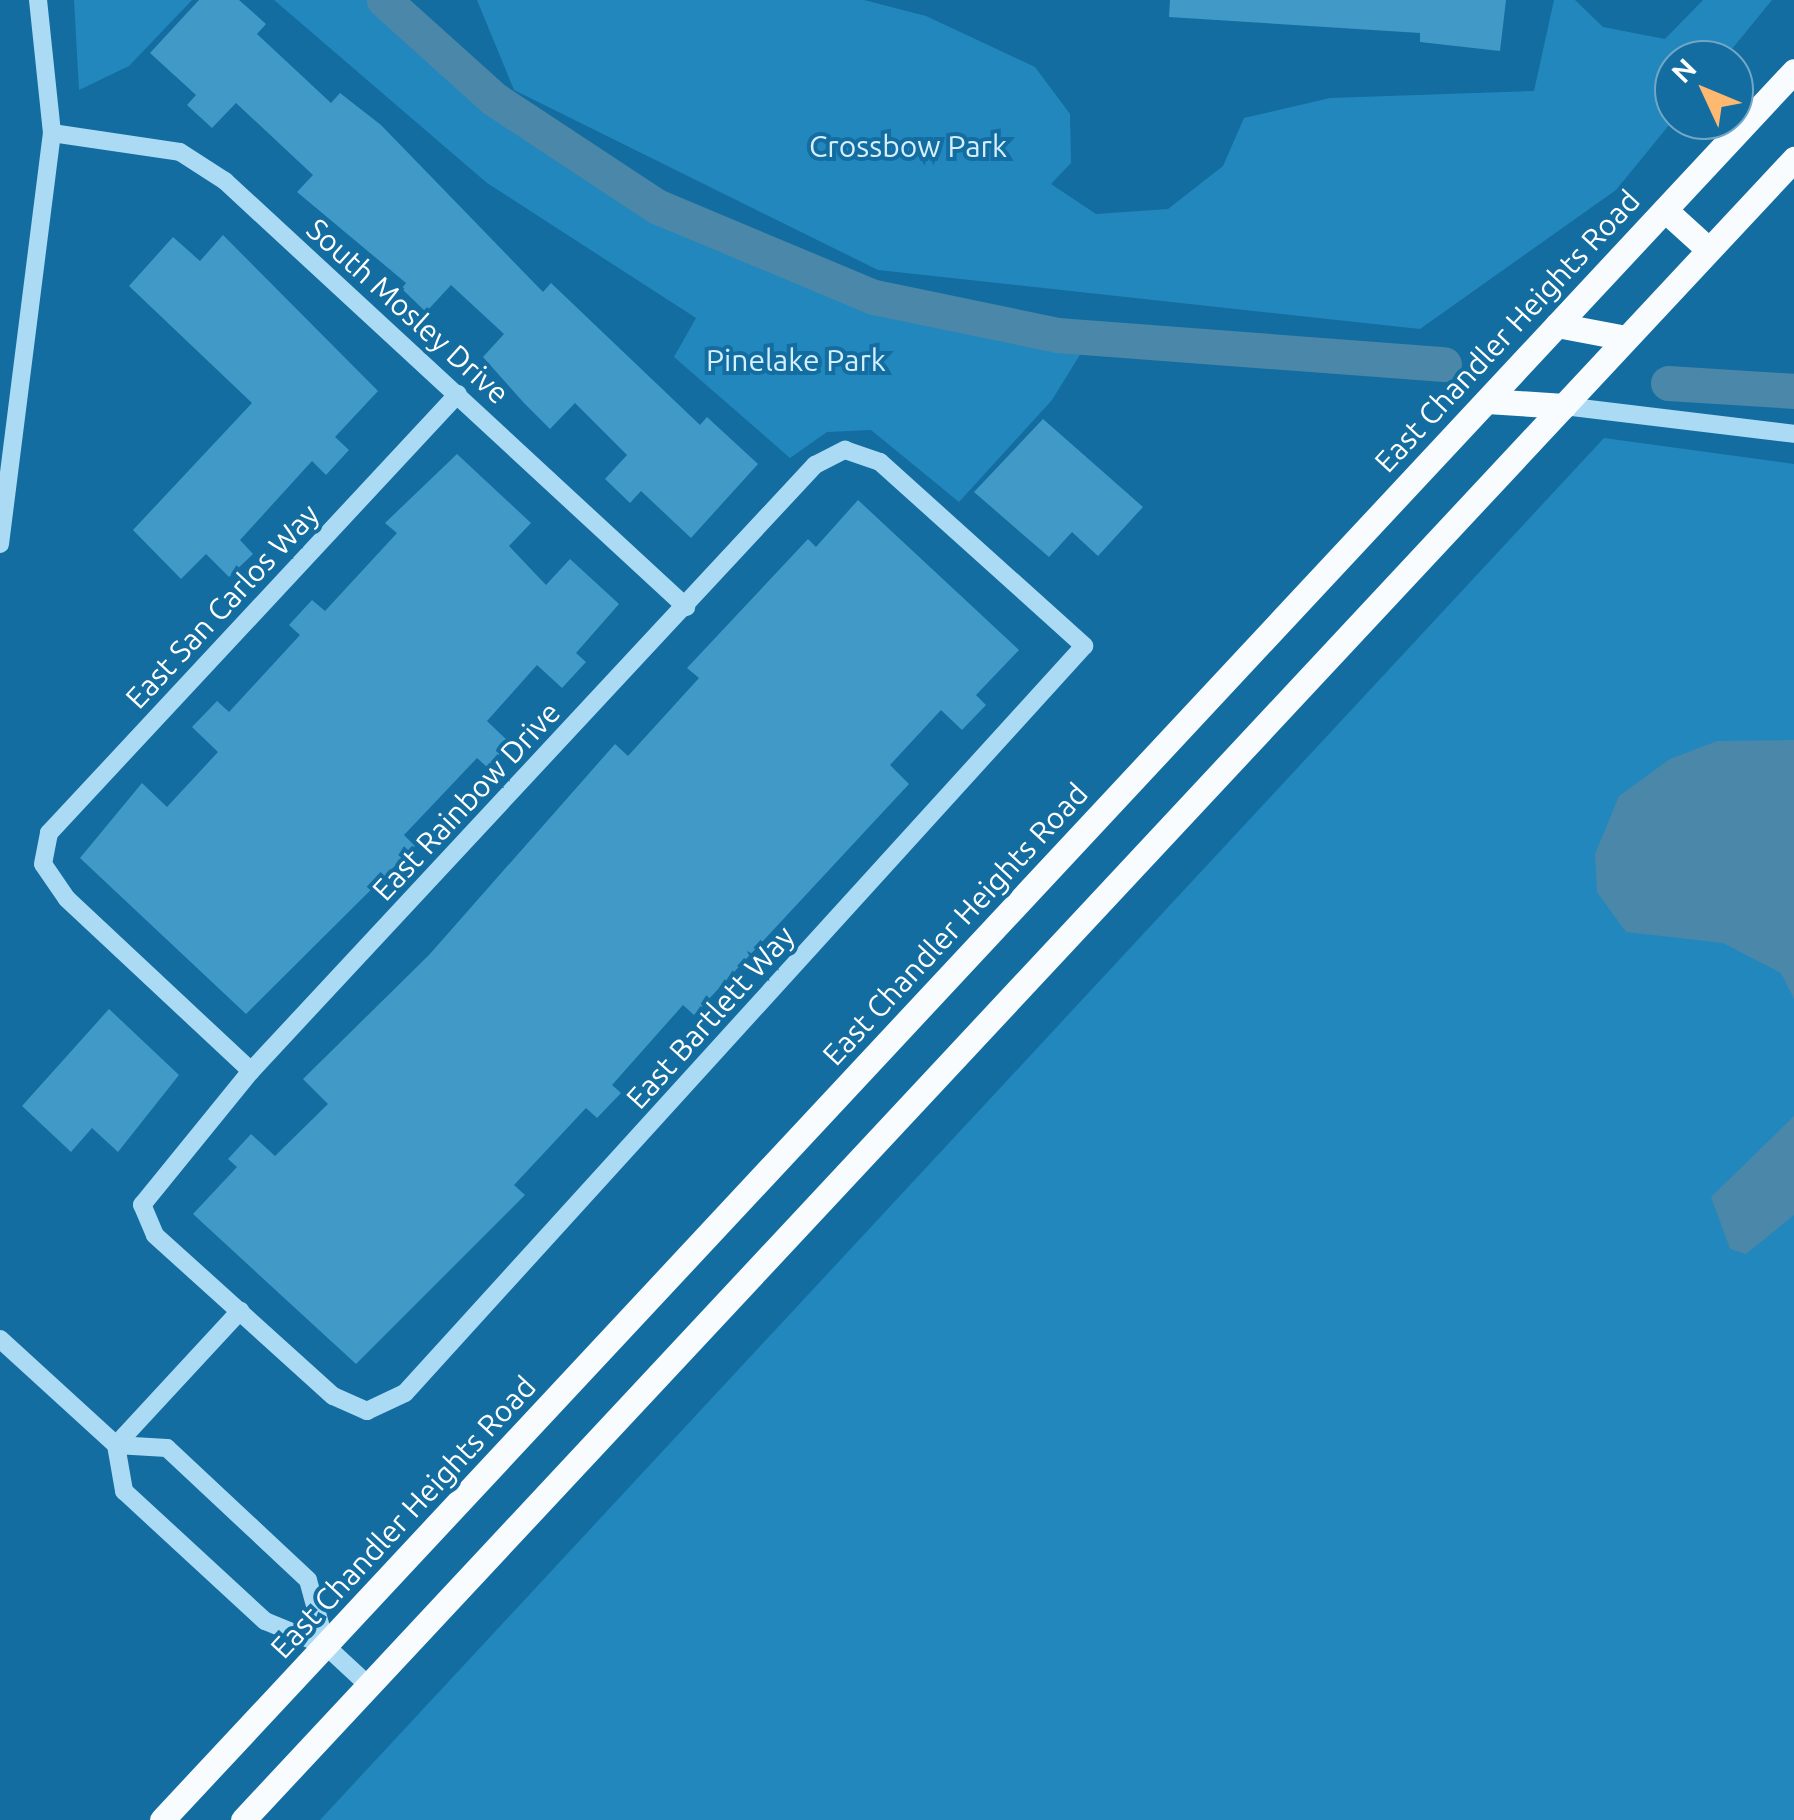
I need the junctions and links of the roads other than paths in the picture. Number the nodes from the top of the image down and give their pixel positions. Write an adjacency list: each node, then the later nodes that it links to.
1 (38, 0): 3 (street)
2 (1794, 71): 5 (main road, East Chandler Heights Road)
3 (52, 133): 9 (street, South Mosley Drive); 13 (street)
4 (1794, 159): 6 (main road)
5 (1664, 210): 6 (main road); 7 (main road, East Chandler Heights Road)
6 (1708, 250): 8 (main road)
7 (1557, 325): 8 (main road); 10 (main road, East Chandler Heights Road)
8 (1626, 338): 11 (main road)
9 (458, 394): 14 (street, South Mosley Drive); 16 (street, East San Carlos Way)
10 (1487, 401): 11 (main road); 20 (main road, East Chandler Heights Road)
11 (1564, 406): 12 (street); 21 (main road)
12 (1794, 434)
13 (0, 544)
14 (686, 607): 15 (street, East Rainbow Drive); 16 (street, East Rainbow Drive)
15 (1084, 646): 17 (street, East Bartlett Way)
16 (251, 1070): 17 (street, East Rainbow Drive)
17 (240, 1311): 19 (street)
18 (0, 1339): 19 (street)
19 (116, 1445): 20 (street); 20 (street)
20 (326, 1646): 21 (street); 22 (main road, East Chandler Heights Road)
21 (369, 1686): 23 (main road)
22 (162, 1820)
23 (243, 1820)

